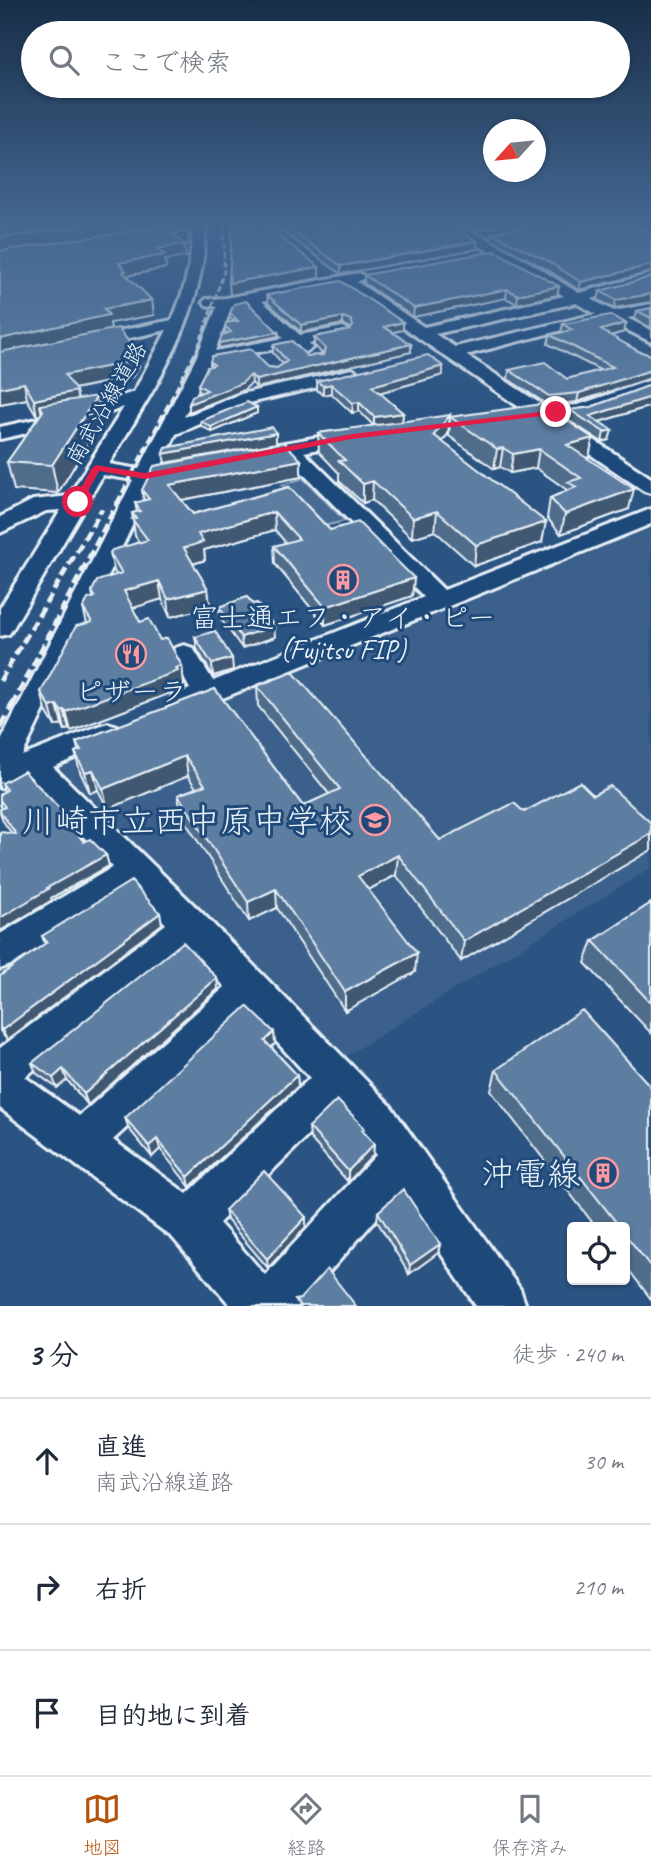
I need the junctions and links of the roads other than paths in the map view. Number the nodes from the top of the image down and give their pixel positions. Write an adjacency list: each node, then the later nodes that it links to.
1 (191, 287): 8 (street, 南武沿線道路)
2 (295, 287): 6 (street)
3 (350, 287): 17 (street)
4 (559, 287): 7 (street)
5 (613, 287): 7 (street)
6 (249, 297): 10 (street); 14 (street)
7 (578, 298): 11 (street); 17 (street)
8 (187, 302): 12 (street, 南武沿線道路); 14 (street)
9 (651, 309): 11 (street)
10 (264, 311): 13 (street); 14 (street)
11 (609, 314): 18 (street); 22 (street)
12 (180, 323): 20 (street); 28 (street, 南武沿線道路)
13 (279, 326): 15 (street); 19 (street)
14 (219, 330): 21 (street); 31 (street)
15 (253, 330)
16 (343, 332): 19 (street)
17 (421, 332): 22 (street)
18 (651, 337)
19 (296, 341): 21 (street); 23 (street)
20 (76, 344)
21 (256, 348): 25 (street)
22 (451, 352): 24 (street); 29 (street)
23 (315, 358)
24 (423, 358)
25 (270, 362)
26 (369, 370): 31 (street)
27 (651, 385): 29 (street)
28 (139, 396): 32 (street); 37 (street, 南武沿線道路)
29 (542, 414): 30 (street); 39 (street)
30 (494, 420)
31 (166, 431): 38 (street)
32 (0, 433)
33 (378, 434): 34 (street)
34 (289, 448): 35 (street); 43 (street)
35 (236, 458)
36 (197, 466): 38 (street)
37 (96, 468): 38 (street); 40 (street, 南武沿線道路)
38 (145, 476): 49 (street)
39 (651, 487)
40 (78, 502): 42 (street); 44 (street, 南武沿線道路)
41 (651, 516): 43 (street)
42 (0, 526)
43 (440, 599): 46 (street)
44 (0, 628)
45 (184, 654): 46 (street)
46 (206, 693): 47 (street)
47 (156, 713)
48 (131, 723): 49 (street)
49 (10, 771): 50 (street)
50 (137, 870): 51 (street); 52 (street)
51 (191, 925): 53 (street); 54 (street)
52 (0, 953)
53 (249, 990): 55 (street); 57 (street)
54 (0, 1072)
55 (336, 1080): 58 (street); 59 (street)
56 (0, 1083): 57 (street)
57 (80, 1143): 59 (street)
58 (404, 1157): 61 (street); 62 (street)
59 (189, 1222): 60 (street)
60 (261, 1306)
61 (268, 1306)
62 (503, 1306)

